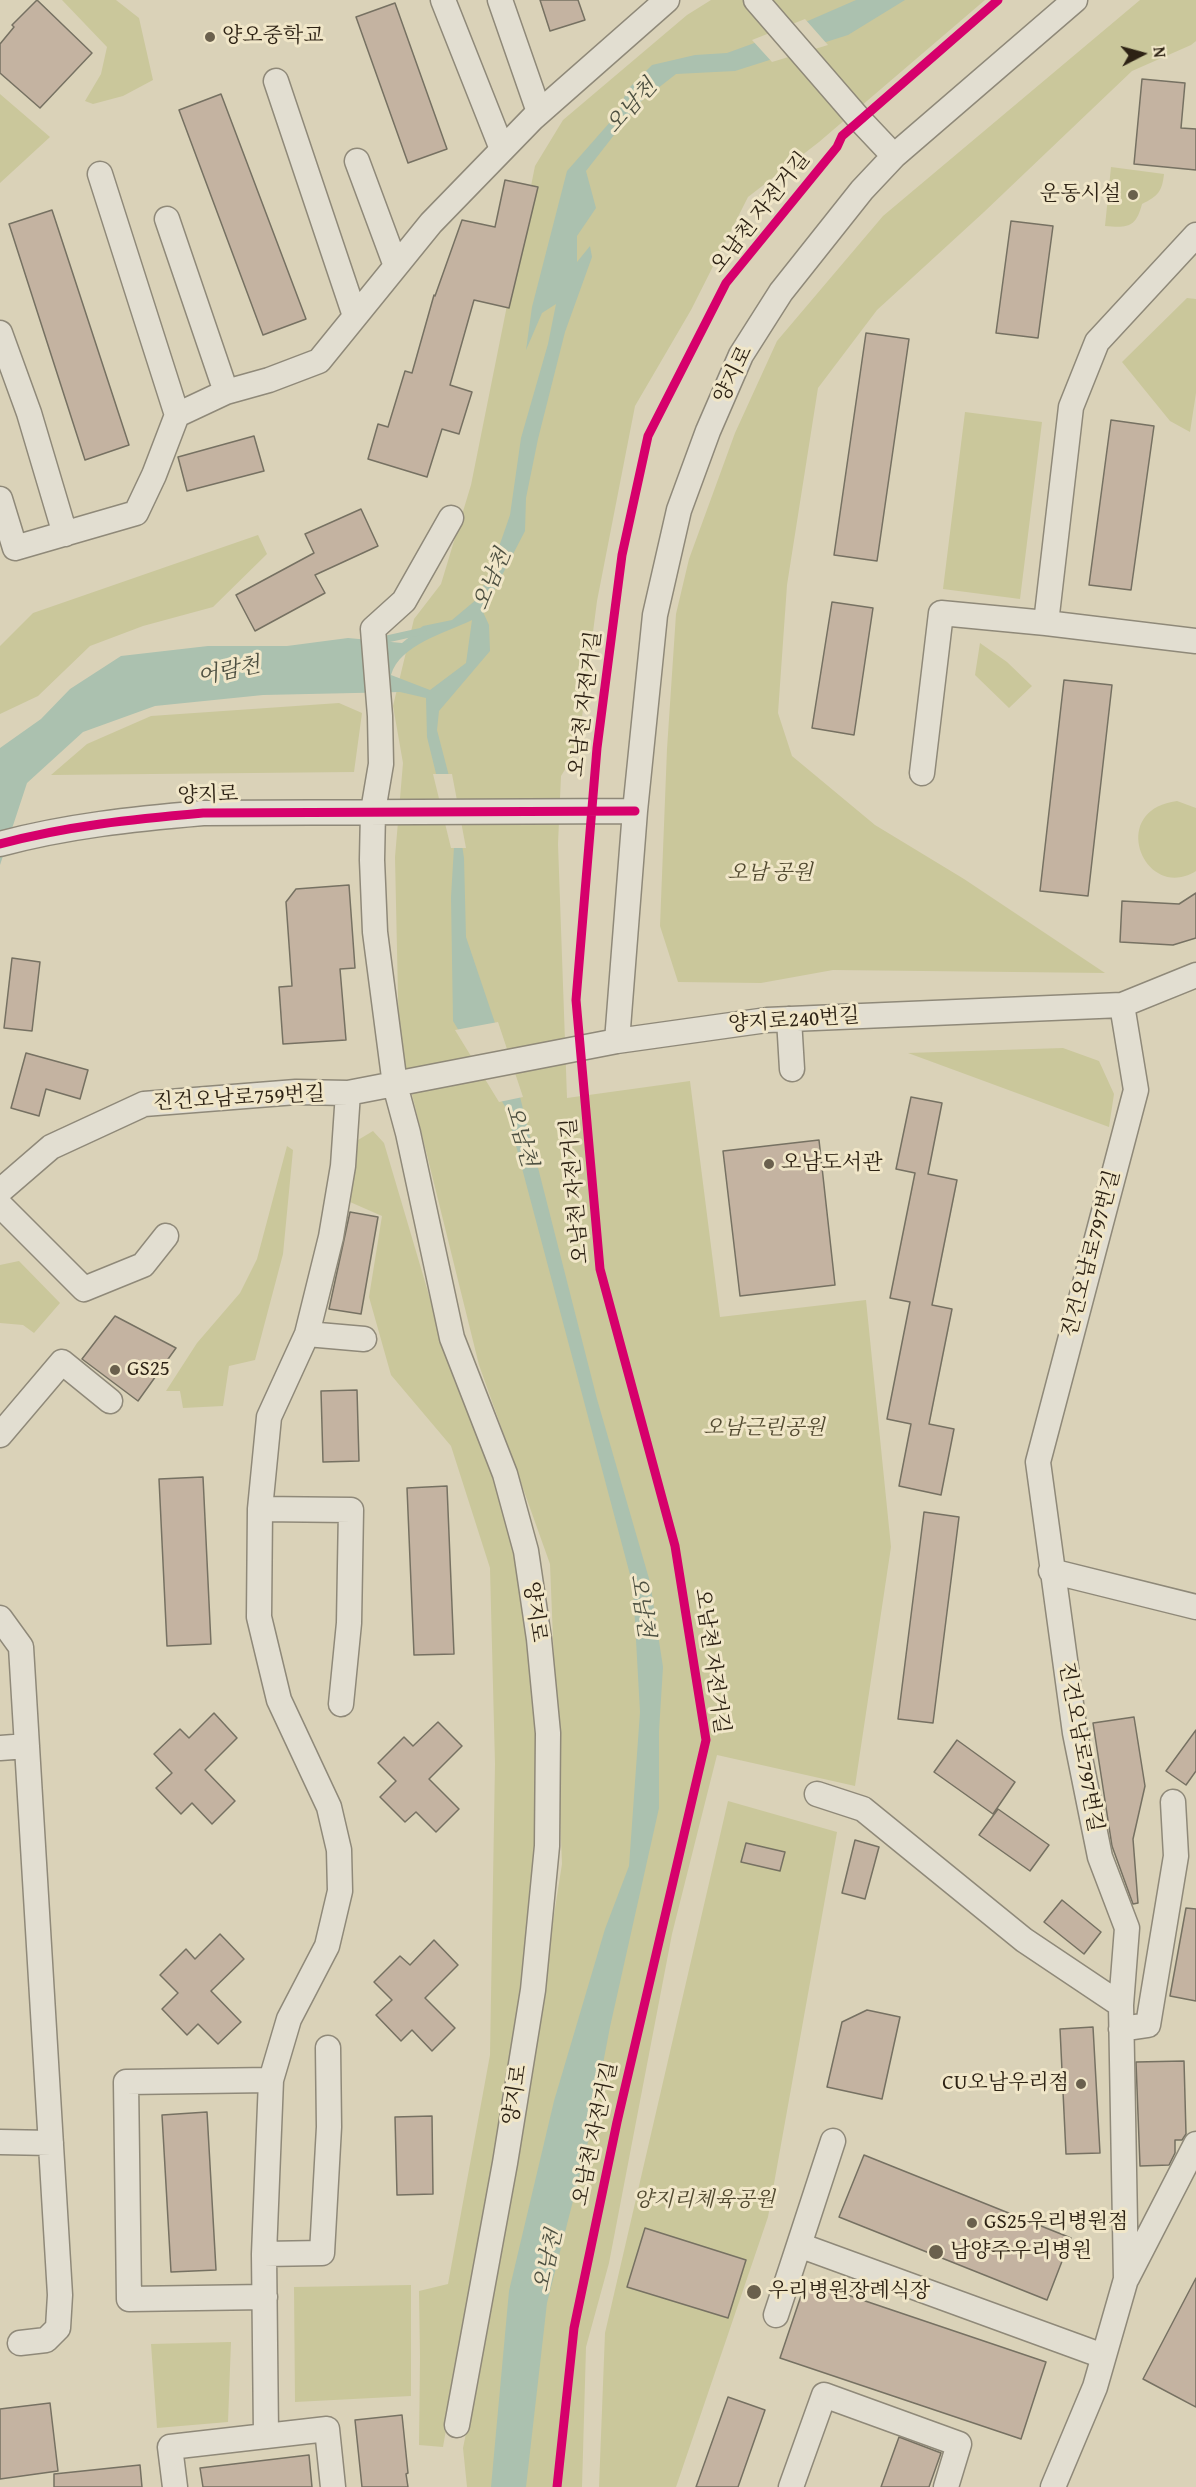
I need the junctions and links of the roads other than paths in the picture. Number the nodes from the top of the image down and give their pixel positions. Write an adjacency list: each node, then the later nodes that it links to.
1 (443, 0): 8 (street)
2 (500, 0): 7 (street)
3 (667, 0): 7 (street)
4 (756, 0): 9 (street)
5 (1075, 0): 9 (street, 양지로)
6 (276, 81): 15 (street)
7 (539, 112): 8 (street)
8 (502, 149): 14 (street)
9 (894, 156): 26 (street, 양지로)
10 (357, 161): 14 (street)
11 (100, 174): 18 (street)
12 (167, 219): 17 (street)
13 (1196, 235): 22 (street)
14 (396, 266): 15 (street)
15 (355, 316): 17 (street)
16 (0, 333): 21 (street)
17 (226, 392): 18 (street)
18 (177, 415): 21 (street)
19 (0, 499): 21 (street)
20 (451, 518): 25 (street, 양지로)
21 (65, 534)
22 (1046, 623): 23 (street); 24 (street)
23 (1196, 641)
24 (922, 773)
25 (373, 811): 26 (street); 27 (street, 양지로); 33 (street, 양지로)
26 (635, 811): 31 (street)
27 (0, 844)
28 (1196, 975): 29 (street, 양지로240번길)
29 (1122, 1005): 30 (street, 양지로240번길); 43 (street, 진건오남로797번길)
30 (789, 1019): 31 (street, 양지로240번길); 32 (street)
31 (617, 1041): 33 (street, 진건오남로759번길)
32 (792, 1069)
33 (394, 1085): 34 (street, 진건오남로759번길); 66 (street, 양지로)
34 (348, 1094): 35 (street, 진건오남로759번길); 38 (street)
35 (0, 1191)
36 (0, 1205): 37 (street)
37 (166, 1236)
38 (307, 1334): 39 (street); 42 (street)
39 (364, 1339)
40 (110, 1401): 41 (street)
41 (0, 1435)
42 (260, 1509): 46 (street); 54 (street)
43 (1051, 1571): 44 (street); 52 (street, 진건오남로797번길)
44 (1196, 1607)
45 (0, 1618): 47 (street)
46 (341, 1704)
47 (27, 1746): 48 (street); 57 (street)
48 (0, 1748)
49 (817, 1794): 52 (street)
50 (1173, 1802): 51 (street)
51 (1186, 1857): 52 (street)
52 (1121, 2017): 61 (street, 진건오남로797번길)
53 (328, 2048): 60 (street)
54 (271, 2080): 60 (street); 62 (street)
55 (833, 2141): 59 (street)
56 (0, 2142): 57 (street)
57 (51, 2143): 64 (street)
58 (1196, 2144): 61 (street)
59 (799, 2245): 63 (street); 65 (street)
60 (264, 2254): 62 (street)
61 (1126, 2279): 65 (street, 진건오남로797번길)
62 (265, 2297): 67 (street)
63 (776, 2315)
64 (20, 2343)
65 (1104, 2356): 72 (street, 진건오남로797번길)
66 (457, 2425)
67 (266, 2434): 68 (street); 69 (street)
68 (175, 2487)
69 (333, 2487)
70 (791, 2487): 71 (street)
71 (946, 2487)
72 (1053, 2487)

